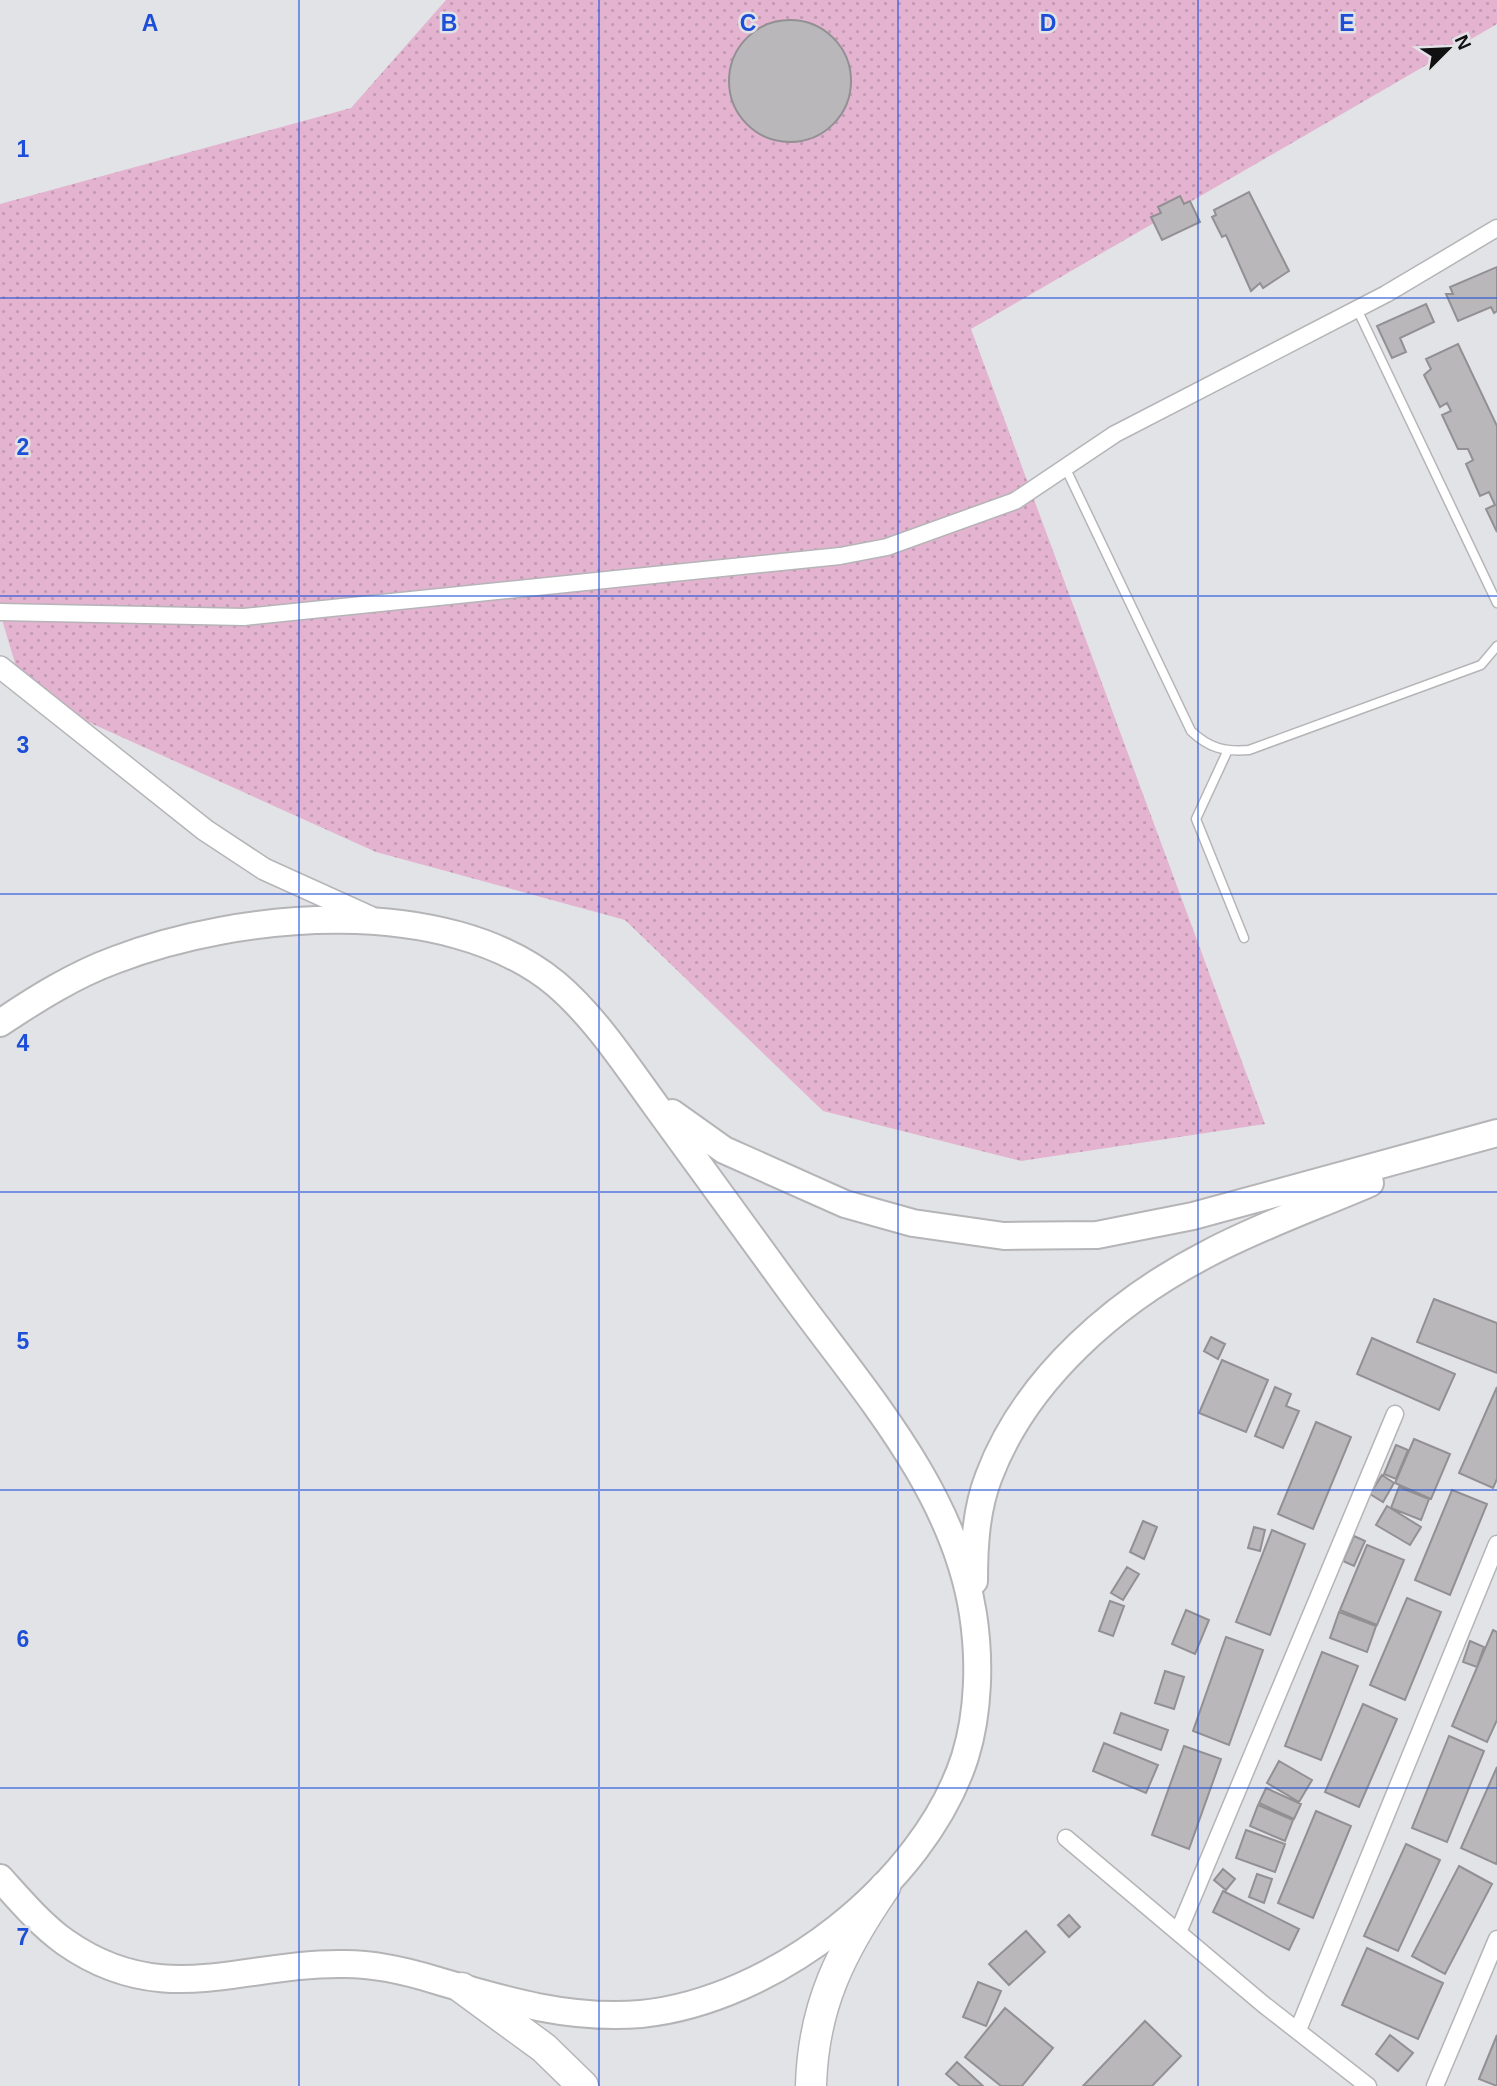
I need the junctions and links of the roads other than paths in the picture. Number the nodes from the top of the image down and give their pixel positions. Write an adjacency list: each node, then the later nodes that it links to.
1 (1497, 228): 2 (street)
2 (1357, 309): 3 (street); 4 (lane)
3 (1065, 467): 5 (street); 8 (lane)
4 (1497, 603)
5 (0, 612)
6 (1497, 646): 8 (lane)
7 (0, 667): 9 (street)
8 (1227, 752): 10 (lane)
9 (382, 921): 11 (main road); 12 (main road)
10 (1244, 938)
11 (0, 1023)
12 (633, 1075): 14 (main road); 17 (main road)
13 (1497, 1133): 14 (main road)
14 (1464, 1144): 17 (main road)
15 (1395, 1414): 21 (street)
16 (1497, 1544): 24 (street)
17 (973, 1614): 20 (main road)
18 (1066, 1838): 21 (street)
19 (0, 1878): 23 (main road)
20 (885, 1887): 23 (main road); 26 (highway)
21 (1179, 1930): 24 (street)
22 (1497, 1939): 28 (street)
23 (462, 1988): 25 (highway)
24 (1298, 2030): 27 (street)
25 (583, 2086)
26 (811, 2086)
27 (1368, 2086)
28 (1435, 2086)

